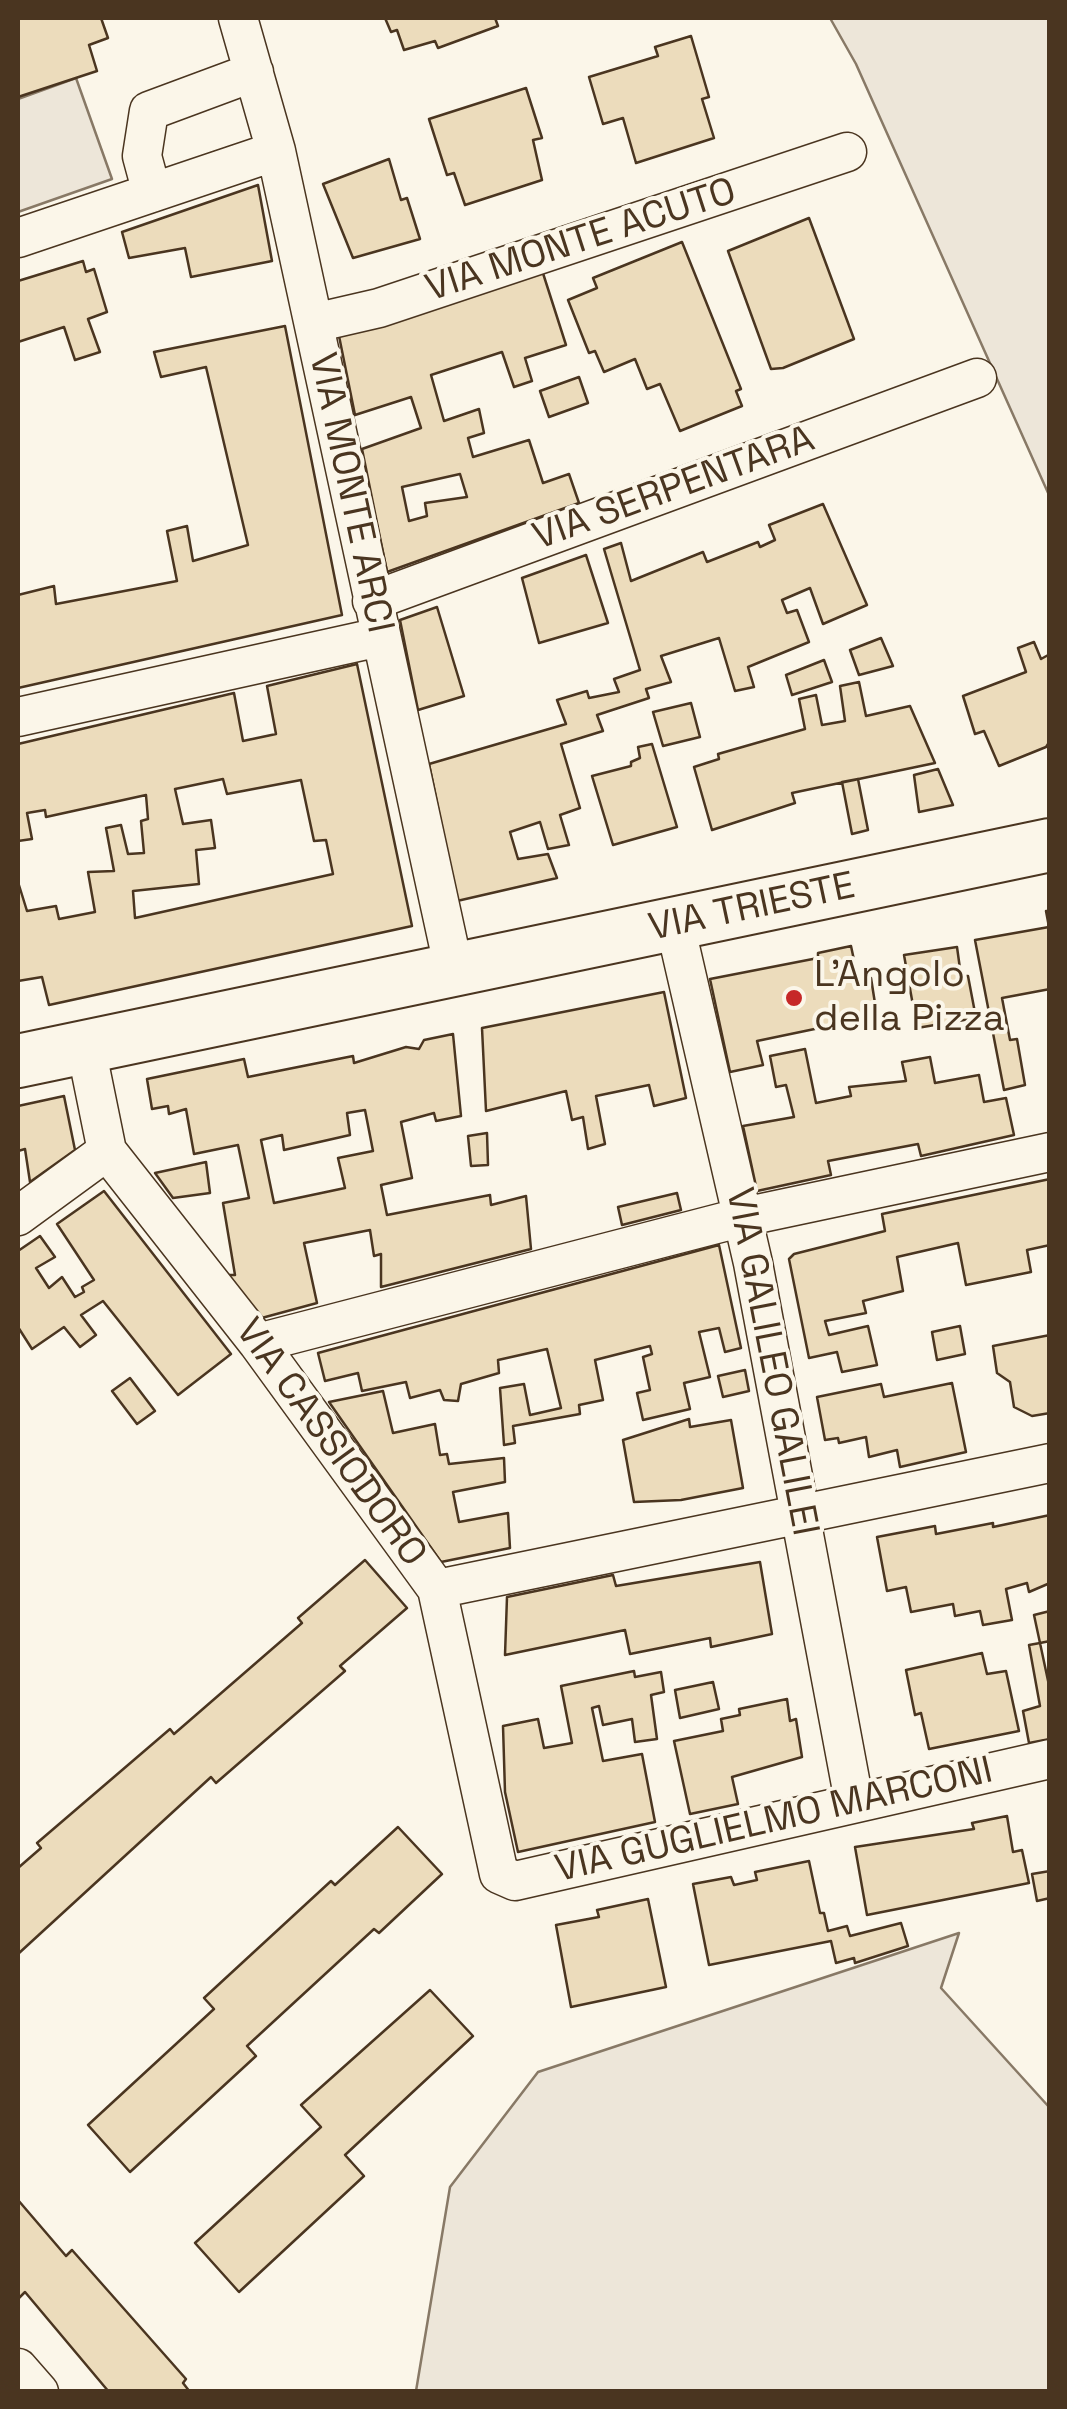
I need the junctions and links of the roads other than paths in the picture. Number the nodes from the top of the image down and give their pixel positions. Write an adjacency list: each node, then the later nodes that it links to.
1 (238, 18): 2 (street, VIA MONTE ARCI)
2 (254, 72): 3 (street, VIA MONTE ARCI); 5 (street)
3 (276, 151): 5 (street); 7 (street, VIA MONTE ARCI)
4 (847, 152): 7 (street, VIA MONTE ACUTO)
5 (152, 192): 6 (street)
6 (18, 238)
7 (314, 322): 9 (street, VIA MONTE ARCI)
8 (976, 378): 9 (street, VIA SERPENTARA)
9 (376, 619): 10 (street, VIA SERPENTARA); 13 (street, VIA MONTE ARCI)
10 (18, 717)
11 (1050, 845): 12 (street, VIA TRIESTE)
12 (676, 925): 13 (street, VIA TRIESTE); 19 (street, VIA GALILEO GALILEI)
13 (454, 970): 14 (street, VIA TRIESTE)
14 (86, 1048): 15 (street, VIA TRIESTE); 16 (street, VIA CASSIODORO)
15 (18, 1061)
16 (107, 1151): 18 (street); 20 (street, VIA CASSIODORO)
17 (1050, 1152): 19 (street)
18 (18, 1216)
19 (743, 1216): 20 (street); 22 (street, VIA GALILEO GALILEI)
20 (258, 1343): 23 (street, VIA CASSIODORO)
21 (1050, 1463): 22 (street)
22 (802, 1516): 23 (street); 25 (street, VIA GALILEO GALILEI)
23 (436, 1590): 26 (street, VIA CASSIODORO)
24 (1050, 1759): 25 (street, VIA GUGLIELMO MARCONI)
25 (854, 1801): 26 (street, VIA GUGLIELMO MARCONI)
26 (499, 1874)
27 (18, 2368): 28 (street)
28 (39, 2392)

